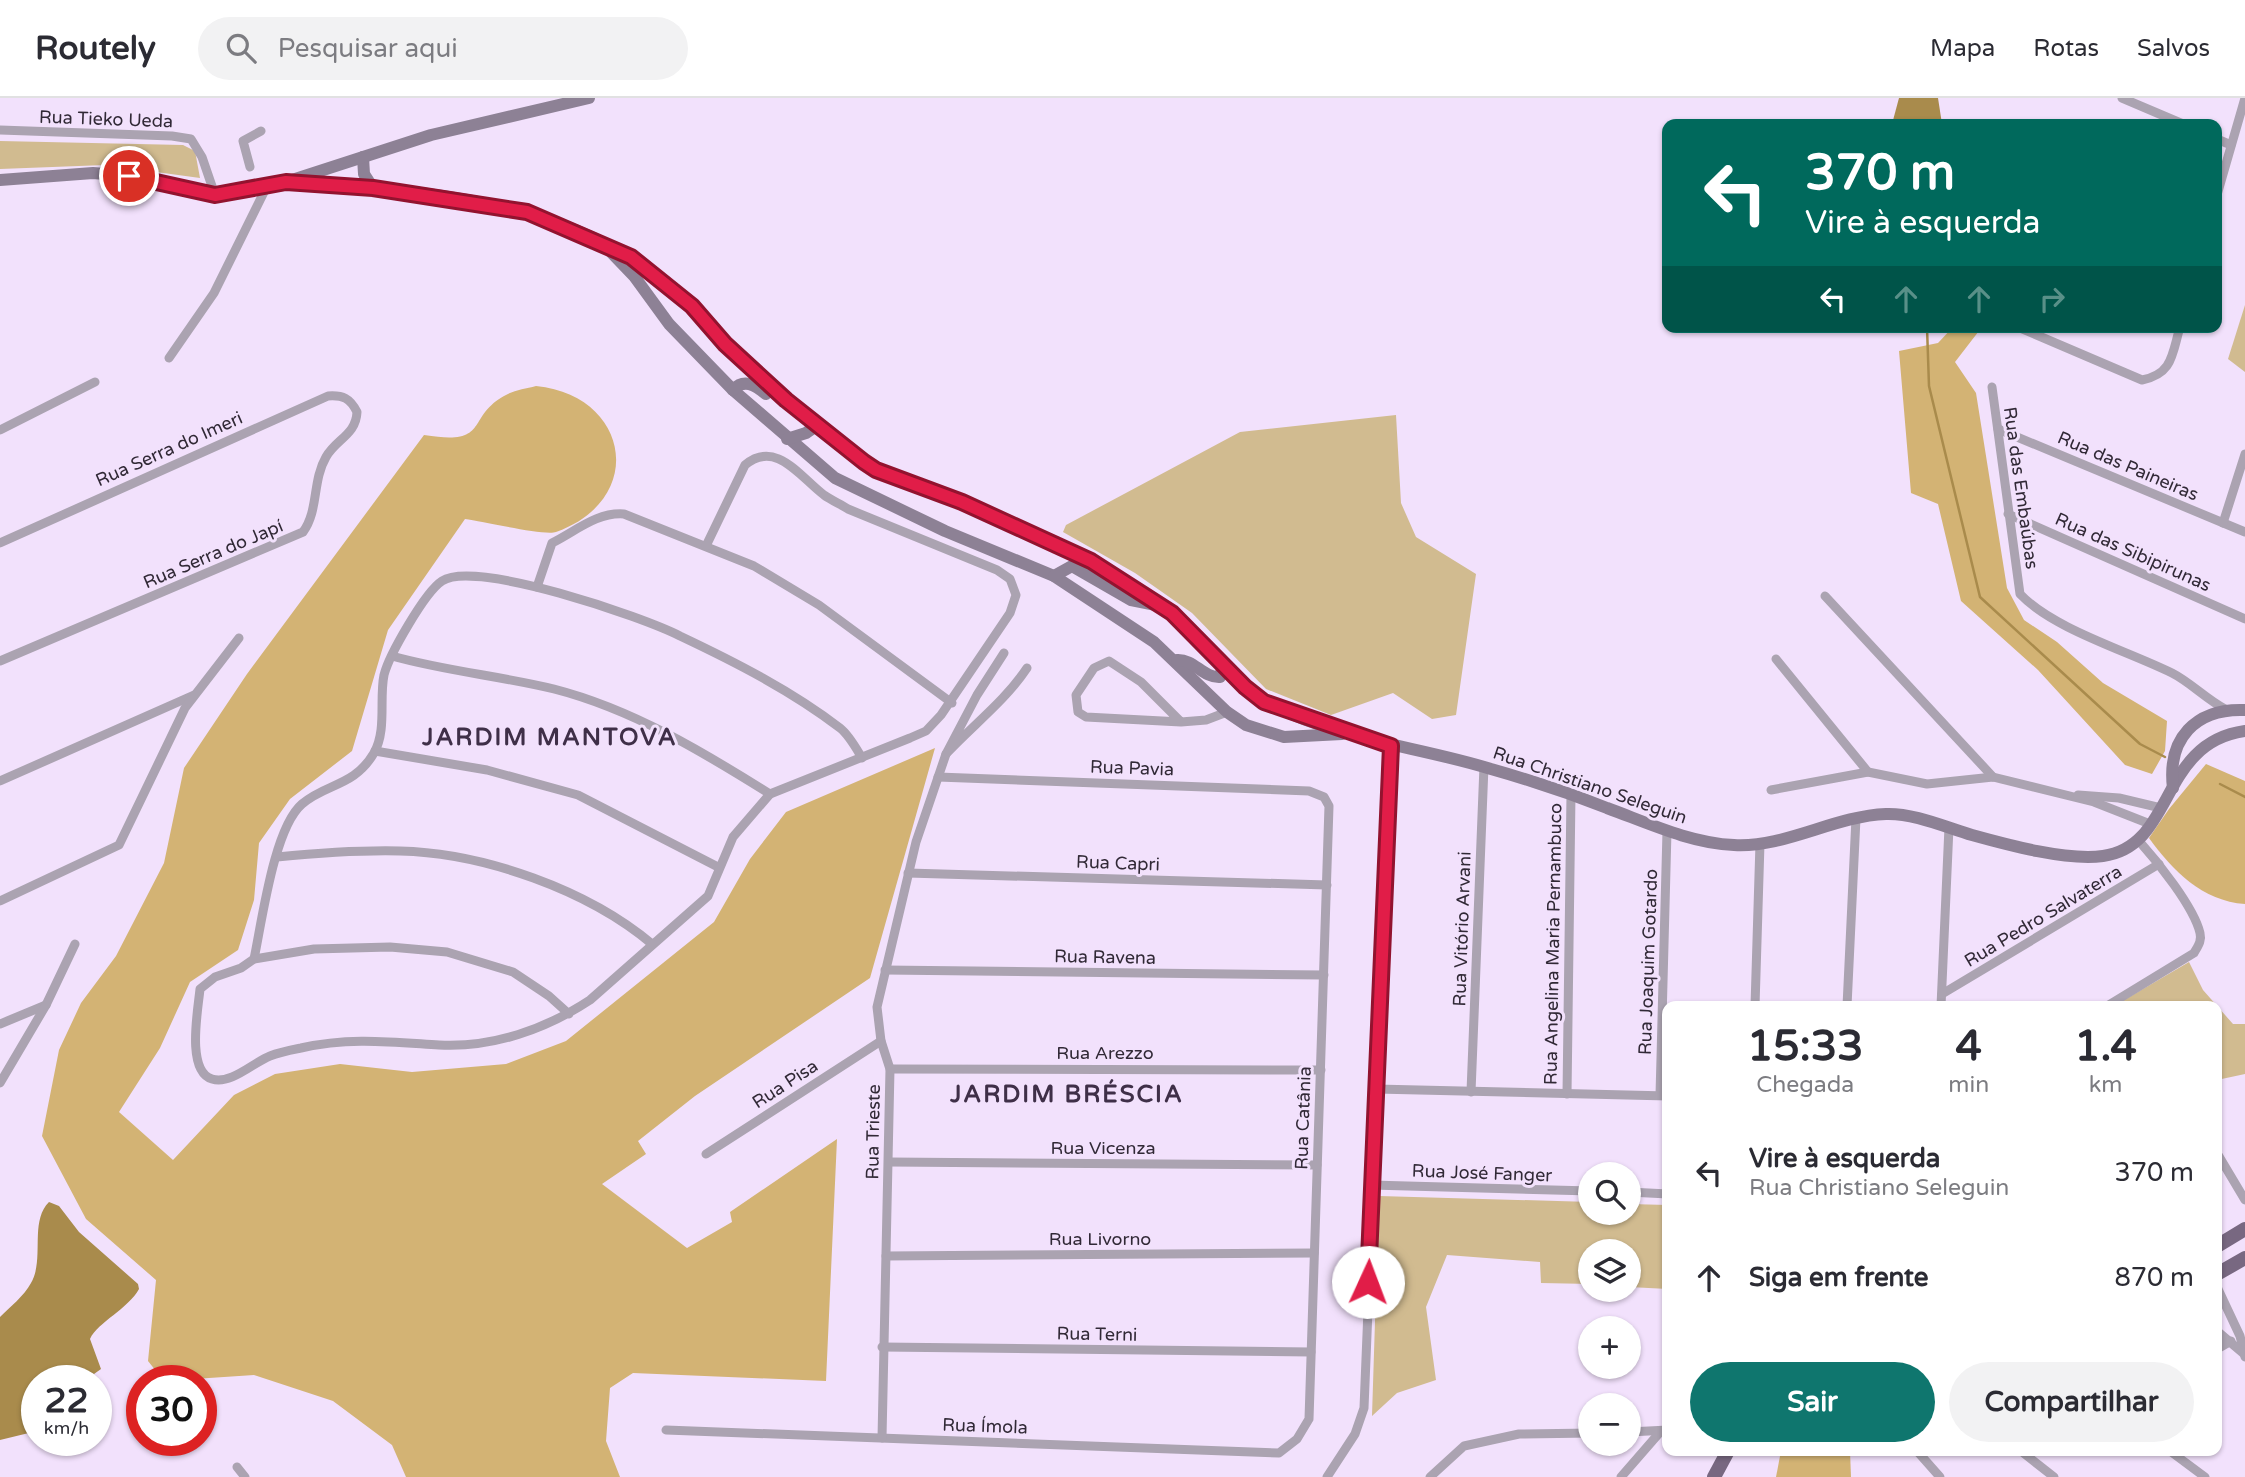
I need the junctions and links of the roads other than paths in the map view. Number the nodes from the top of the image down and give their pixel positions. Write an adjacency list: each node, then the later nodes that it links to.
1 (589, 98): 9 (main road)
2 (2122, 98): 4 (street)
3 (2245, 98): 8 (street)
4 (2171, 119)
5 (0, 130): 16 (street, Rua Tieko Ueda)
6 (261, 131): 10 (street)
7 (2222, 141): 8 (street)
8 (2231, 145): 11 (street)
9 (363, 157): 13 (main road); 15 (main road)
10 (250, 167)
11 (2222, 177)
12 (0, 180): 16 (main road)
13 (286, 182): 14 (main road); 15 (main road, Rua Christiano Seleguin)
14 (267, 186): 16 (main road); 20 (street)
15 (373, 188): 17 (main road, Rua Christiano Seleguin)
16 (215, 195)
17 (602, 242): 23 (main road); 24 (main road, Rua Christiano Seleguin)
18 (2032, 333): 19 (street)
19 (2178, 333)
20 (169, 358)
21 (94, 382): 28 (street)
22 (1992, 387): 27 (street, Rua das Embaúbas)
23 (733, 390): 24 (main road); 29 (main road)
24 (786, 400): 26 (main road, Rua Christiano Seleguin)
25 (352, 402): 34 (street, Rua Serra do Imeri); 46 (street, Rua Serra do Japí)
26 (816, 426): 29 (main road); 39 (main road, Rua Christiano Seleguin)
27 (1998, 429): 31 (street, Rua das Embaúbas); 32 (street, Rua das Paineiras)
28 (0, 430)
29 (787, 439): 36 (main road)
30 (2245, 454): 32 (street)
31 (2007, 514): 40 (street, Rua das Sibipirunas); 52 (street, Rua das Embaúbas)
32 (2224, 523): 33 (street, Rua das Paineiras)
33 (2245, 532)
34 (0, 543)
35 (706, 547): 37 (street); 51 (street); 51 (street)
36 (1054, 576): 39 (main road); 45 (main road)
37 (537, 587): 43 (street); 63 (street)
38 (1825, 596): 68 (street)
39 (1160, 605): 47 (main road, Rua Christiano Seleguin)
40 (2245, 619)
41 (239, 638): 49 (street)
42 (1004, 653): 62 (street, Rua Trieste)
43 (392, 656): 61 (street); 72 (street)
44 (1776, 659): 66 (street)
45 (1176, 660): 47 (main road); 54 (main road)
46 (0, 661)
47 (1223, 666): 58 (main road, Rua Christiano Seleguin)
48 (1027, 668): 62 (street, Rua Trieste)
49 (194, 695): 69 (street); 88 (street)
50 (1154, 696): 55 (street); 55 (street); 56 (street)
51 (952, 704): 63 (street)
52 (2225, 709): 53 (main road); 59 (main road)
53 (2245, 710)
54 (1227, 712): 56 (street); 58 (main road)
55 (1153, 720): 56 (street)
56 (1181, 722)
57 (2245, 731): 64 (main road)
58 (1349, 734): 60 (main road, Rua Christiano Seleguin)
59 (2176, 745): 64 (main road); 71 (main road)
60 (1391, 746): 65 (main road, Rua Christiano Seleguin); 107 (street)
61 (375, 751): 83 (street); 85 (street)
62 (946, 754): 67 (street, Rua Trieste)
63 (862, 758): 72 (street)
64 (2190, 758): 71 (main road)
65 (1484, 766): 73 (main road, Rua Christiano Seleguin); 108 (street, Rua Vitório Arvani)
66 (1868, 772): 68 (street); 70 (street)
67 (938, 777): 75 (street, Rua Pavia); 86 (street, Rua Trieste)
68 (1993, 777): 74 (street)
69 (0, 781)
70 (1771, 790)
71 (2173, 790): 76 (main road)
72 (770, 794): 85 (street)
73 (1571, 794): 80 (main road, Rua Christiano Seleguin); 109 (street, Rua Angelina Maria Pernambuco)
74 (2062, 796): 76 (street); 78 (street)
75 (1324, 797): 87 (street, Rua Catânia)
76 (2161, 807): 78 (main road)
77 (1856, 818): 79 (main road, Rua Christiano Seleguin); 82 (main road, Rua Christiano Seleguin); 97 (street)
78 (2150, 824): 81 (main road)
79 (1949, 827): 81 (main road, Rua Christiano Seleguin); 94 (street)
80 (1667, 831): 82 (main road, Rua Christiano Seleguin); 95 (street, Rua Joaquim Gotardo)
81 (2139, 841): 84 (street)
82 (1760, 843): 96 (street)
83 (277, 857): 90 (street); 91 (street)
84 (2160, 864): 94 (street, Rua Pedro Salvaterra); 99 (street)
85 (718, 867): 90 (street)
86 (908, 873): 87 (street, Rua Capri); 92 (street, Rua Trieste)
87 (1327, 885): 93 (street, Rua Catânia)
88 (0, 901)
89 (75, 944): 100 (street)
90 (652, 944): 101 (street)
91 (254, 958): 101 (street); 101 (street)
92 (885, 970): 93 (street, Rua Ravena); 103 (street, Rua Trieste)
93 (1324, 975): 105 (street, Rua Catânia)
94 (1942, 994): 98 (street)
95 (1665, 1001)
96 (1755, 1001)
97 (1847, 1001)
98 (1941, 1001)
99 (2115, 1001)
100 (46, 1005): 102 (street); 106 (street)
101 (569, 1014)
102 (0, 1024)
103 (881, 1041): 104 (street, Rua Trieste); 111 (street, Rua Pisa)
104 (890, 1069): 105 (street, Rua Arezzo); 113 (street, Rua Trieste)
105 (1321, 1070): 114 (street, Rua Catânia)
106 (0, 1083)
107 (1376, 1089): 108 (street); 115 (street)
108 (1471, 1092): 109 (street)
109 (1567, 1094): 110 (street)
110 (1662, 1096)
111 (706, 1154)
112 (2222, 1161): 119 (street)
113 (889, 1162): 114 (street, Rua Vicenza); 123 (street, Rua Trieste)
114 (1317, 1165): 122 (street, Rua Catânia)
115 (1371, 1185): 116 (street, Rua José Fanger); 147 (street)
116 (1578, 1191)
117 (1641, 1193): 118 (street)
118 (1662, 1194)
119 (2245, 1200)
120 (2245, 1229): 121 (main road)
121 (2222, 1243)
122 (1314, 1253): 123 (street, Rua Livorno); 132 (street, Rua Catânia)
123 (886, 1256): 131 (street, Rua Trieste)
124 (2245, 1258): 125 (main road)
125 (2222, 1271)
126 (2222, 1296): 127 (street)
127 (2243, 1334): 129 (street); 133 (street)
128 (2222, 1336): 129 (street)
129 (2228, 1343): 130 (street); 133 (street)
130 (2222, 1346)
131 (882, 1347): 132 (street, Rua Terni); 139 (street, Rua Trieste)
132 (1311, 1352): 140 (street, Rua Catânia)
133 (2244, 1355)
134 (666, 1430): 139 (street, Rua Ímola)
135 (1662, 1430): 136 (street)
136 (1641, 1431)
137 (1662, 1432): 149 (street)
138 (1578, 1433): 148 (street)
139 (882, 1438): 140 (street, Rua Ímola)
140 (1297, 1439)
141 (1725, 1456): 150 (main road)
142 (1921, 1456): 151 (street)
143 (2027, 1456): 152 (street)
144 (2177, 1456): 153 (street)
145 (237, 1467): 146 (street)
146 (246, 1477)
147 (1327, 1477)
148 (1430, 1477)
149 (1621, 1477)
150 (1714, 1477)
151 (1940, 1477)
152 (2054, 1477)
153 (2205, 1477)

